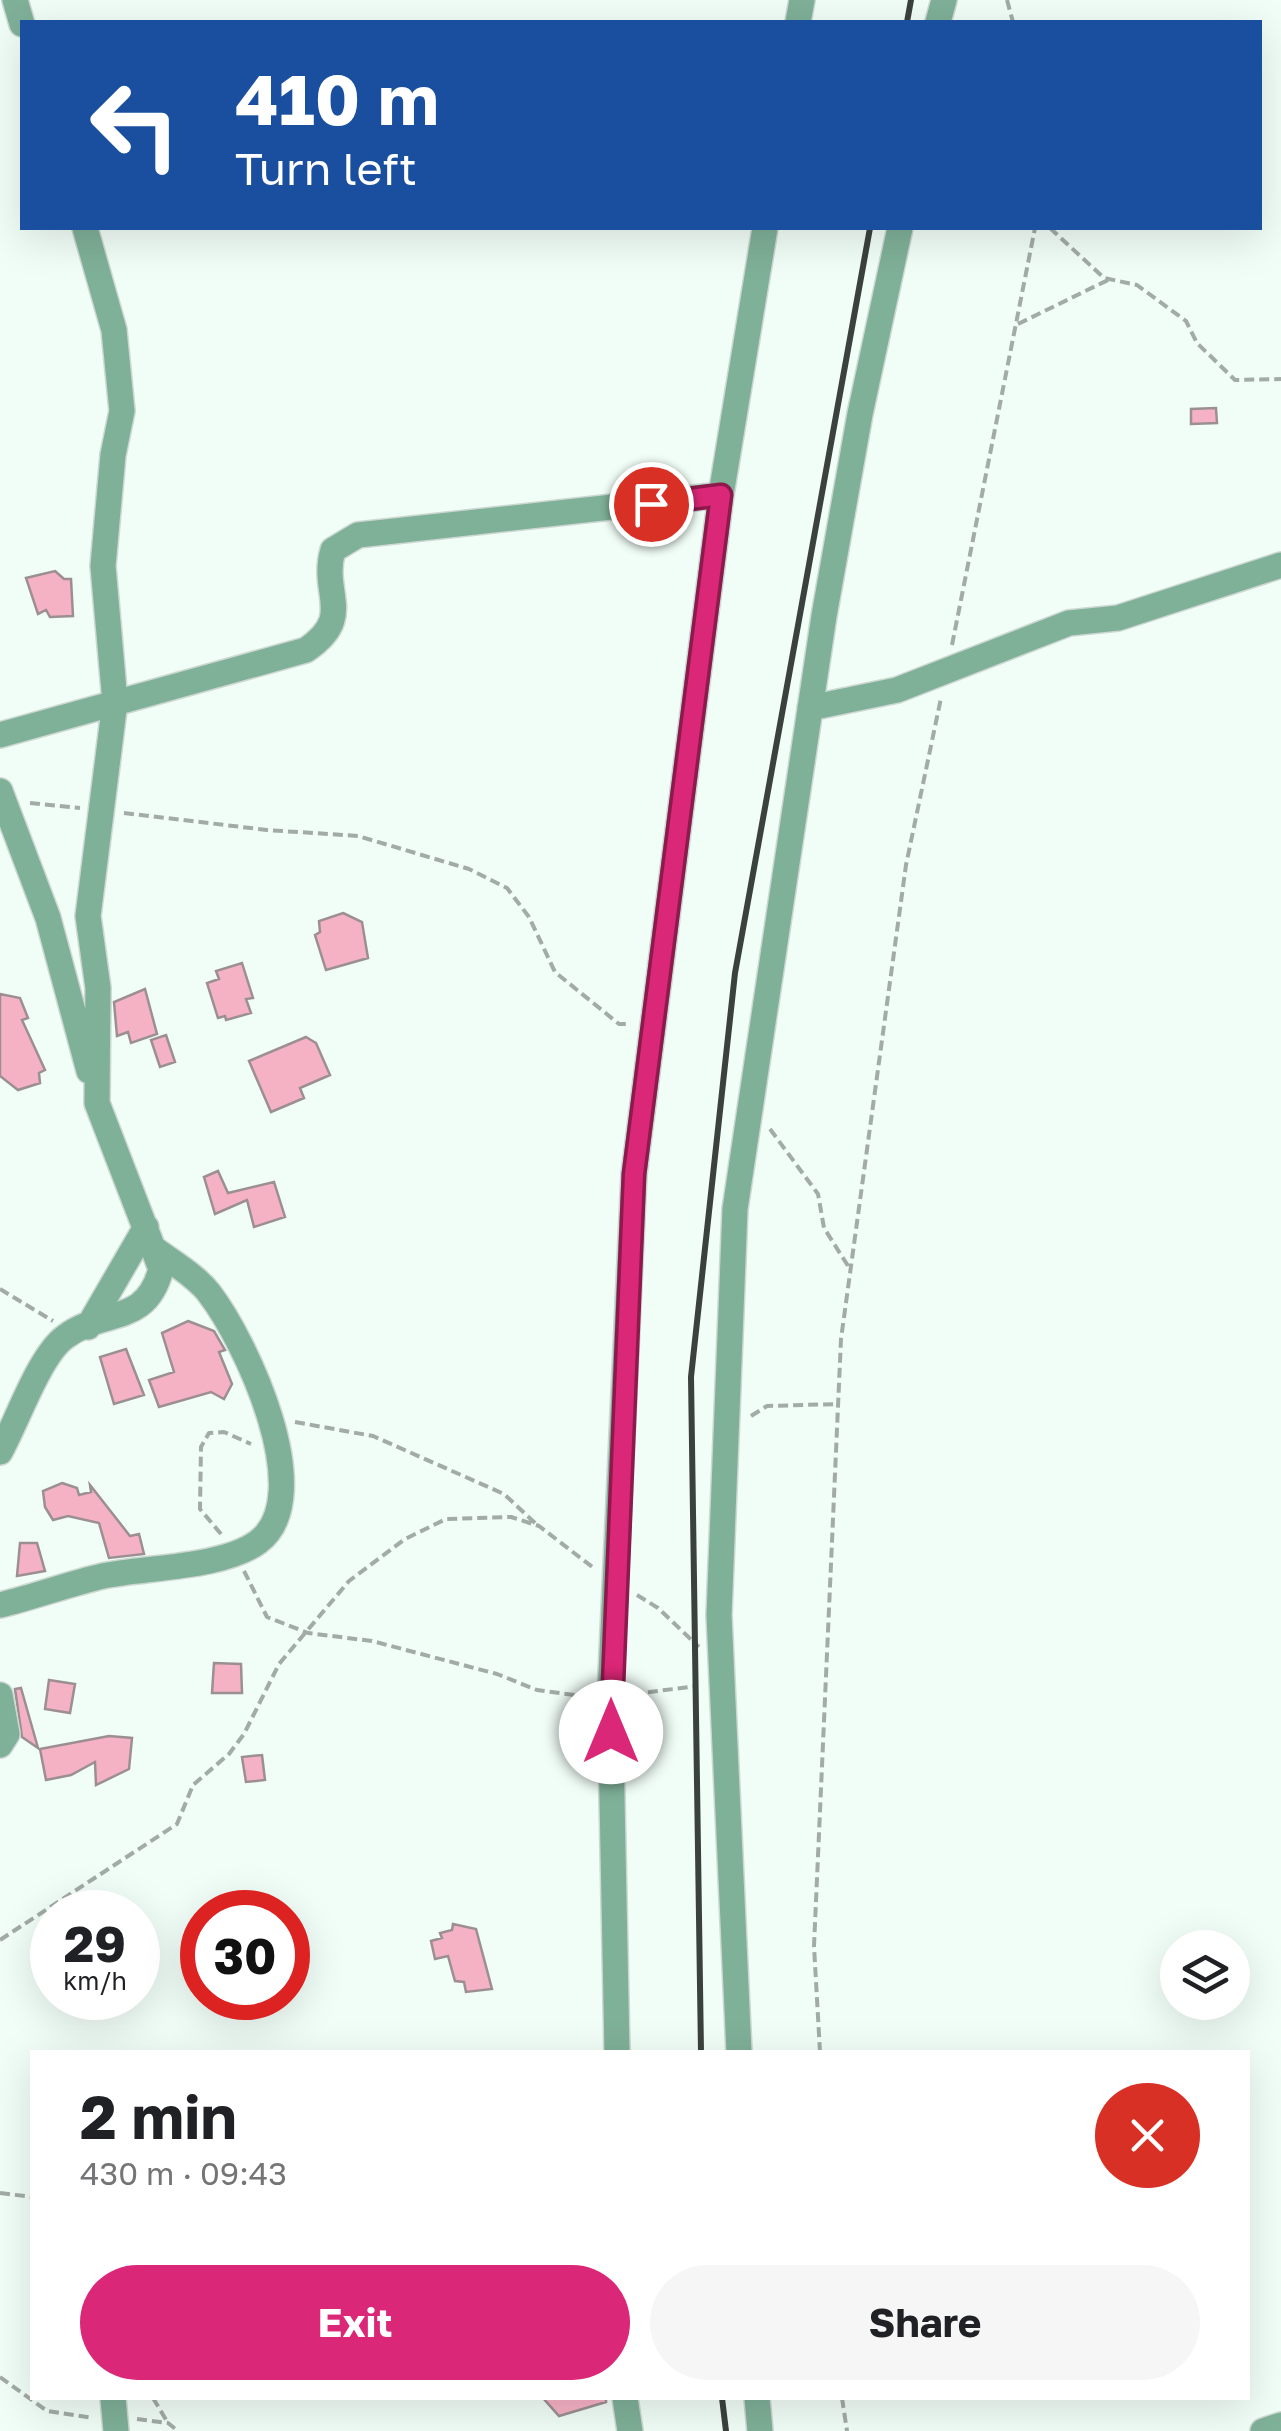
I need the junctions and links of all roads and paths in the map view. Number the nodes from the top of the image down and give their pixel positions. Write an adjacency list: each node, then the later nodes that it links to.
1 (86, 230): 12 (street)
2 (765, 230): 9 (street)
3 (900, 230): 13 (street)
4 (1034, 230): 7 (path)
5 (1052, 230): 6 (path)
6 (1108, 280): 7 (path); 8 (path)
7 (1016, 324): 11 (path)
8 (1281, 379)
9 (721, 495): 12 (street); 17 (street)
10 (1281, 565): 11 (street)
11 (946, 673): 13 (street); 21 (path)
12 (114, 702): 14 (street); 16 (street)
13 (810, 708): 19 (street)
14 (0, 735)
15 (3, 795): 16 (path); 18 (street)
16 (101, 811): 17 (path); 18 (street)
17 (650, 1028): 31 (street)
18 (97, 1103): 20 (street)
19 (749, 1116): 21 (path); 34 (street)
20 (151, 1238): 23 (street); 23 (street); 25 (street)
21 (850, 1270): 24 (path)
22 (0, 1290): 23 (path)
23 (77, 1332): 27 (street)
24 (838, 1404): 26 (path); 42 (path)
25 (267, 1415): 28 (street); 29 (path)
26 (751, 1416)
27 (0, 1452)
28 (278, 1456): 30 (street); 30 (path)
29 (539, 1526): 31 (path); 33 (path)
30 (238, 1554): 32 (street); 33 (path)
31 (614, 1581): 34 (path); 37 (street)
32 (0, 1606)
33 (308, 1633): 37 (path); 39 (path)
34 (719, 1658): 35 (street)
35 (720, 1686): 37 (path); 41 (street)
36 (0, 1695): 38 (street)
37 (610, 1696): 40 (street)
38 (0, 1746)
39 (0, 1940)
40 (617, 2050)
41 (739, 2050)
42 (820, 2050)
43 (0, 2194): 44 (path)
44 (30, 2196)
45 (0, 2377): 46 (path)
46 (30, 2399)
47 (32, 2400): 52 (path)
48 (153, 2400): 53 (path)
49 (625, 2400): 56 (street)
50 (757, 2400): 57 (street)
51 (842, 2400): 58 (path)
52 (115, 2415): 53 (path)
53 (168, 2423): 55 (path)
54 (1281, 2426): 59 (street)
55 (178, 2431)
56 (630, 2431)
57 (760, 2431)
58 (847, 2431)
59 (1264, 2431)

